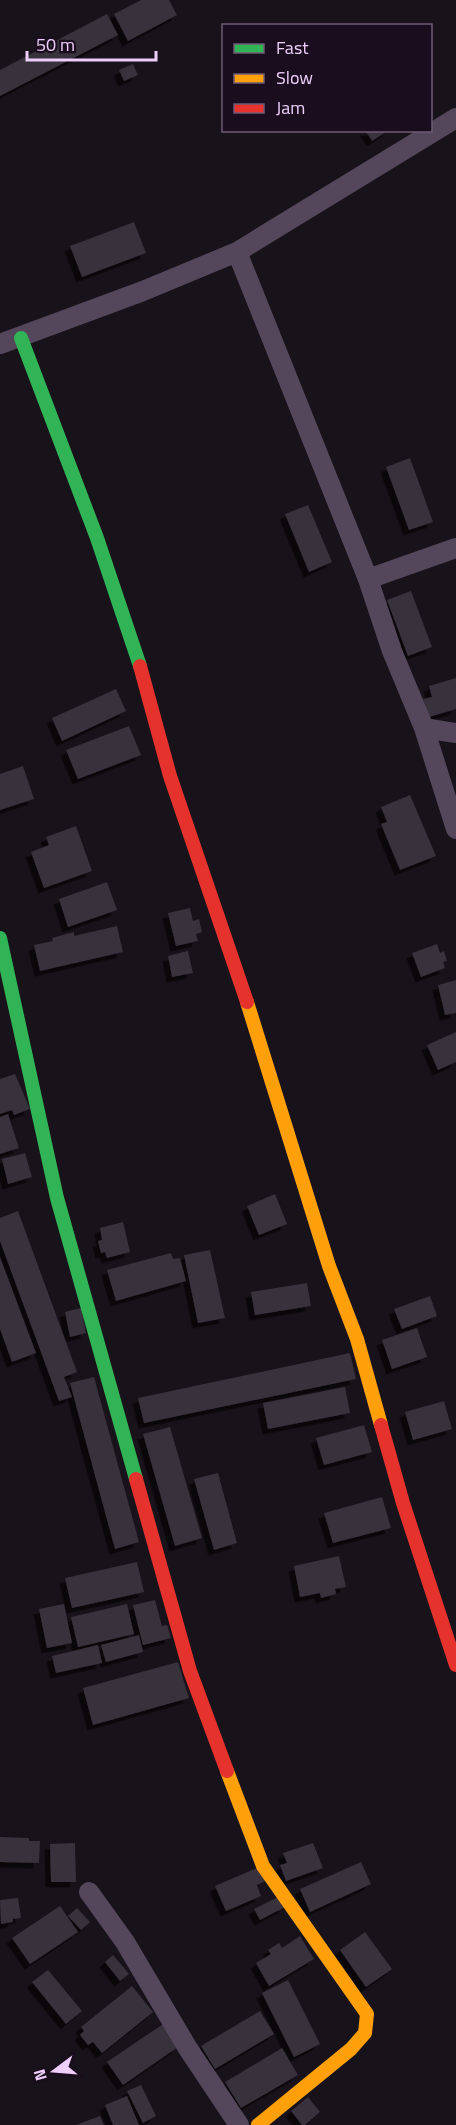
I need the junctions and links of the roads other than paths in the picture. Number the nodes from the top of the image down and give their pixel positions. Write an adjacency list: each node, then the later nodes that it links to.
1 (456, 118): 2 (street)
2 (237, 252): 3 (street); 6 (street)
3 (21, 338): 4 (street); 11 (street)
4 (0, 344)
5 (456, 548): 6 (street)
6 (368, 579): 7 (street)
7 (424, 728): 8 (street); 9 (street)
8 (456, 733)
9 (456, 829)
10 (0, 938): 14 (street)
11 (456, 1665)
12 (89, 1892): 13 (street)
13 (239, 2125)
14 (258, 2125)

